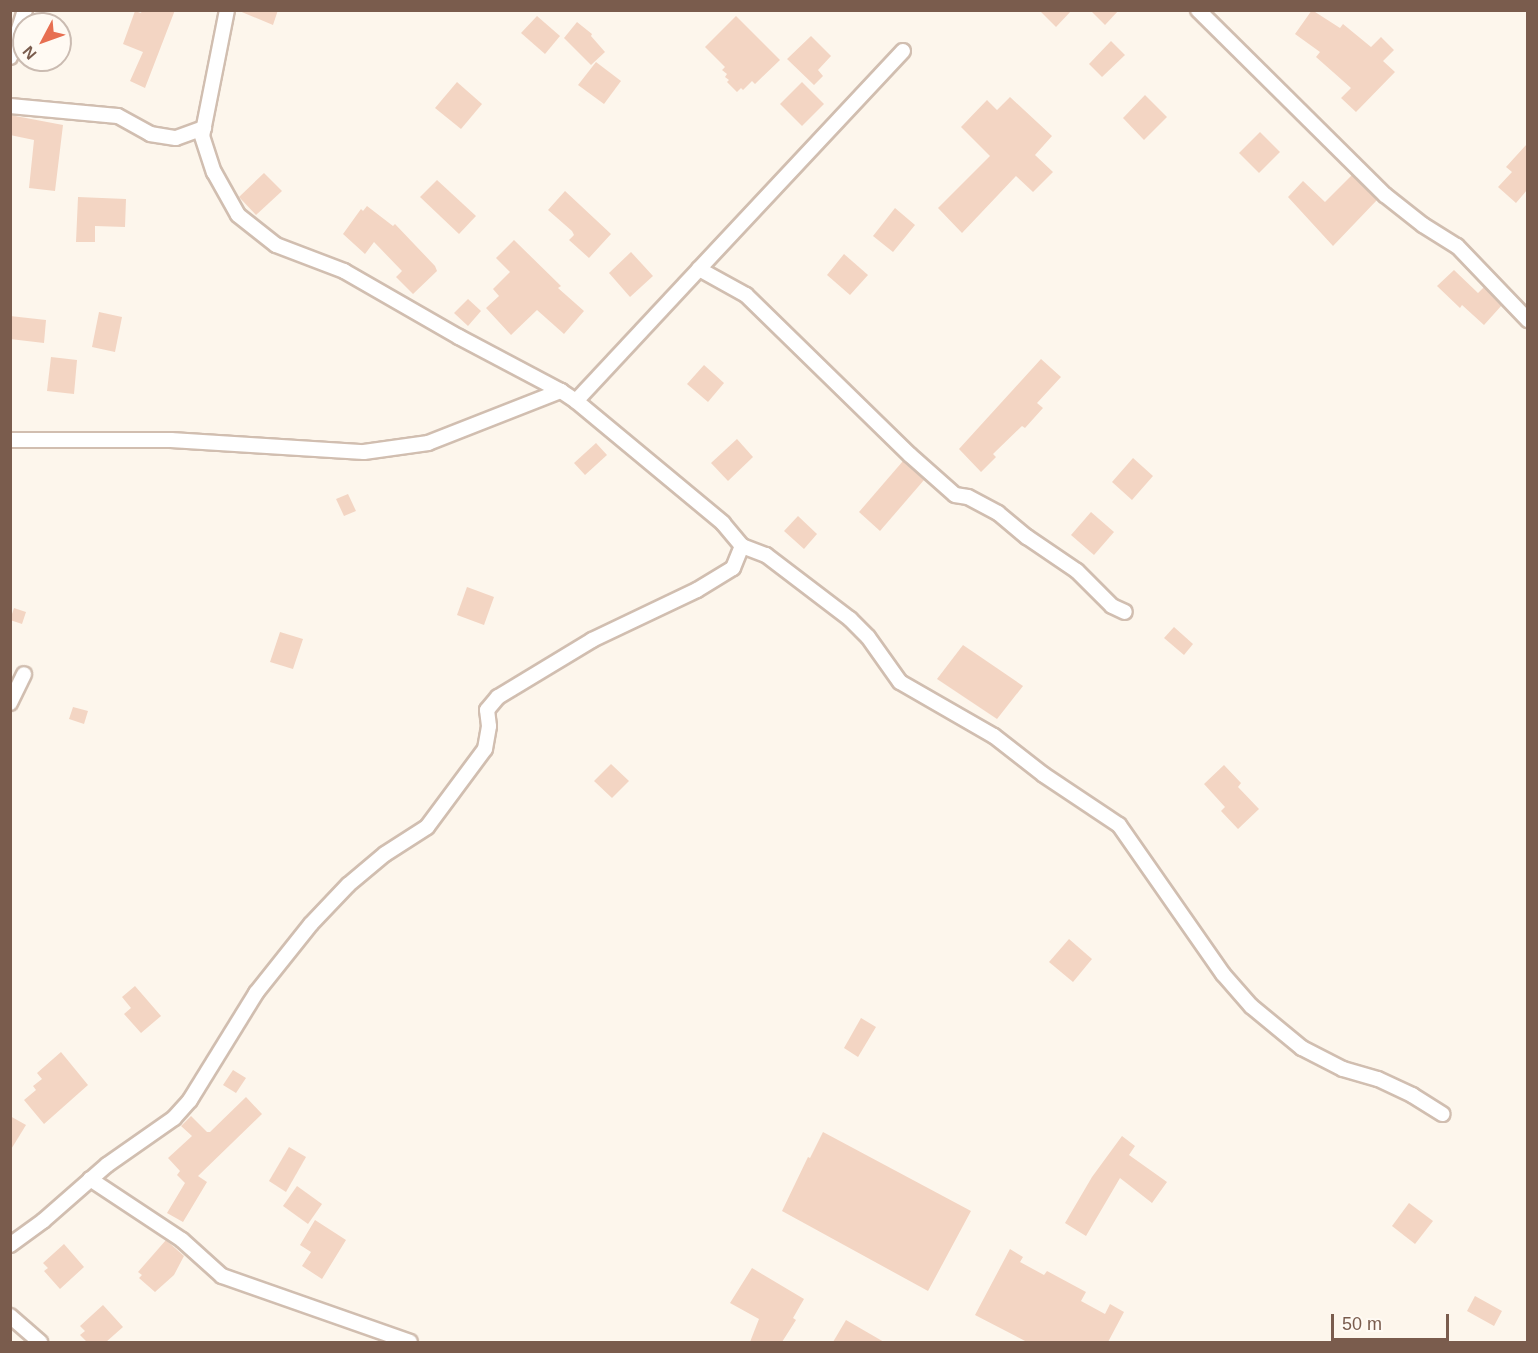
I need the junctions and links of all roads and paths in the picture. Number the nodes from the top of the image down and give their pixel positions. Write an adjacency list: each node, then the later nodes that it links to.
1 (25, 10): 5 (street)
2 (227, 10): 7 (street)
3 (1198, 10): 9 (street)
4 (903, 51): 8 (street)
5 (10, 57)
6 (10, 106): 7 (street)
7 (204, 128): 10 (street)
8 (699, 268): 11 (street); 14 (street)
9 (1527, 320)
10 (561, 391): 11 (street); 12 (street)
11 (576, 401): 13 (street)
12 (10, 440)
13 (742, 546): 17 (street); 18 (street)
14 (1125, 612)
15 (24, 674): 16 (street)
16 (10, 703)
17 (1442, 1114)
18 (90, 1179): 19 (street); 22 (street)
19 (10, 1245)
20 (10, 1316): 21 (street)
21 (40, 1342)
22 (410, 1342)

